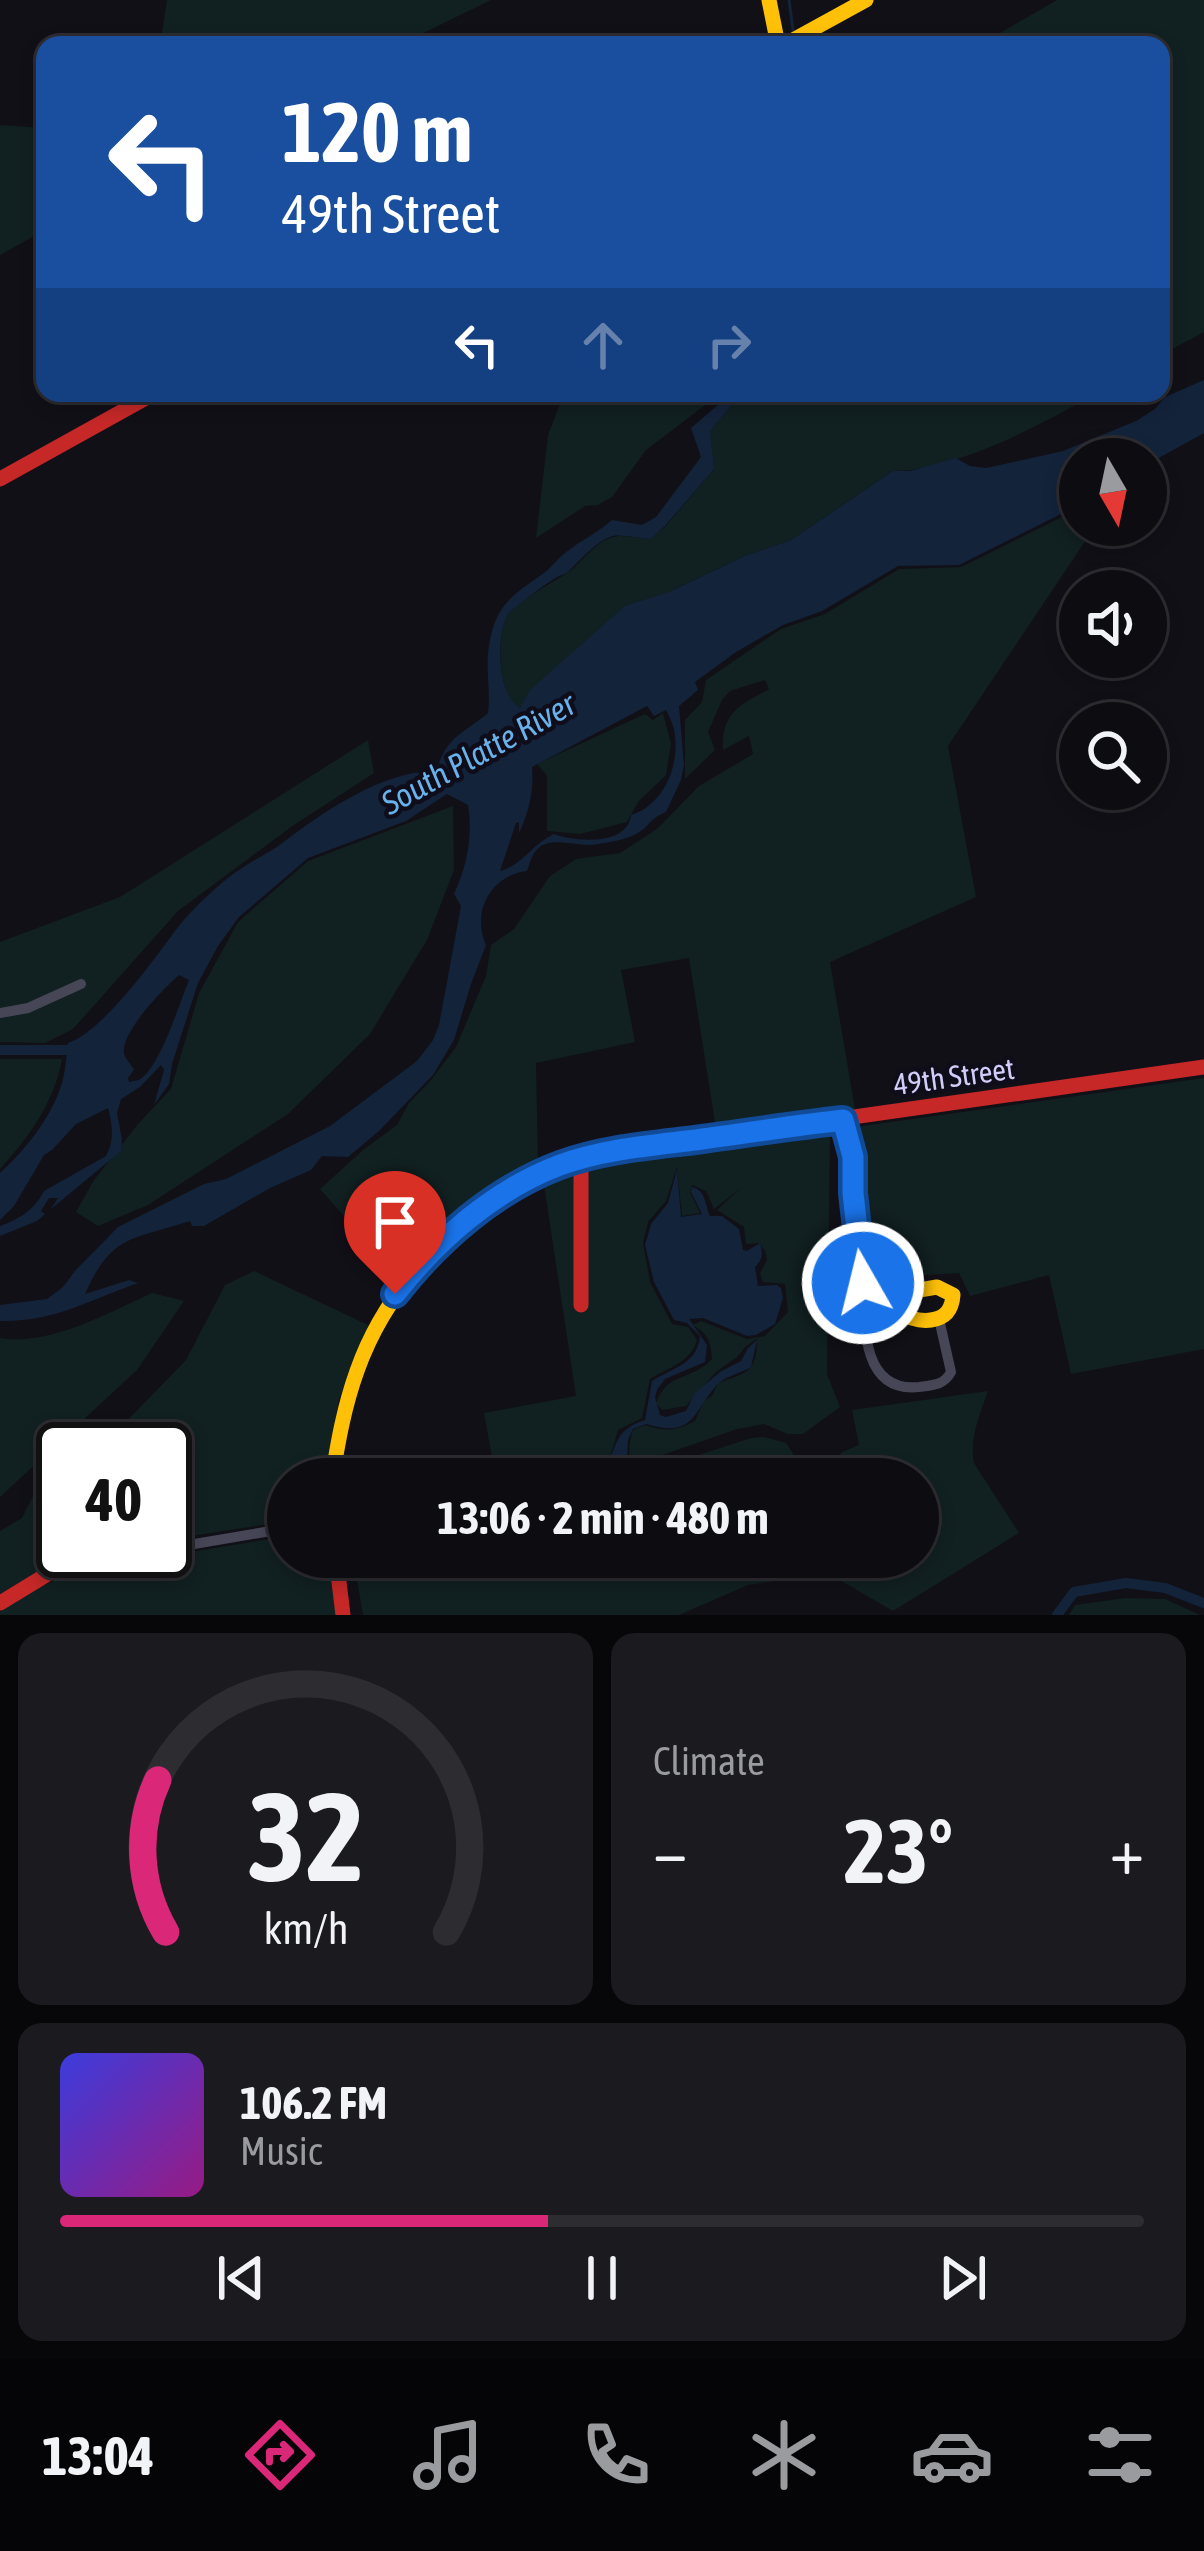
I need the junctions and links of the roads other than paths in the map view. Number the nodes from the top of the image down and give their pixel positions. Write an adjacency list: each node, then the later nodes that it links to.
1 (770, 0): 3 (street)
2 (866, 0): 4 (street)
3 (779, 36)
4 (798, 36)
5 (139, 402): 6 (street)
6 (0, 479)
7 (81, 985): 8 (street)
8 (0, 1013)
9 (1204, 1067): 10 (street, 49th Street)
10 (843, 1120): 11 (street, 49th Street); 12 (street)
11 (581, 1158): 14 (street); 16 (street, 49th Street)
12 (863, 1283): 13 (street); 15 (street)
13 (878, 1297): 15 (street); 15 (street)
14 (581, 1304)
15 (939, 1319)
16 (335, 1458)
17 (267, 1532): 18 (street)
18 (192, 1544)
19 (41, 1578): 21 (street)
20 (339, 1578): 22 (street)
21 (0, 1603)
22 (344, 1615)

